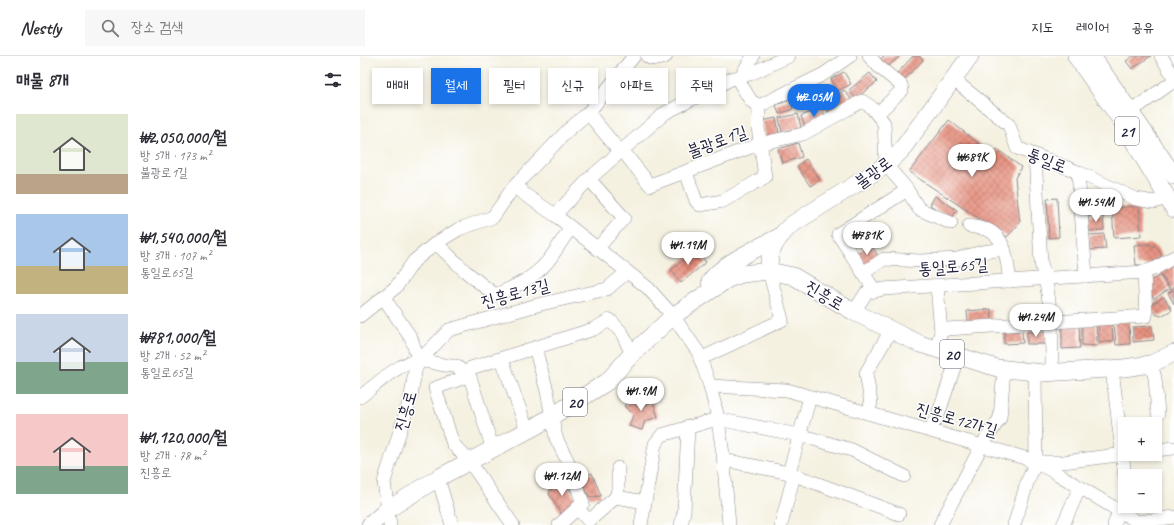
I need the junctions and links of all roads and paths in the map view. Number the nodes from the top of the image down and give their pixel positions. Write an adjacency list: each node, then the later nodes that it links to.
1 (634, 56): 18 (street)
2 (647, 56): 3 (street)
3 (666, 56)
4 (753, 56): 12 (street)
5 (789, 56): 12 (street)
6 (850, 56): 16 (street)
7 (869, 56): 19 (street)
8 (970, 56): 14 (main road, 불광로)
9 (1076, 56): 30 (main road, 통일로 / 21)
10 (1092, 56): 17 (main road, 21)
11 (1160, 56): 13 (street)
12 (741, 76): 16 (street, 불광로1길); 21 (street)
13 (1174, 77)
14 (953, 79): 22 (street, 통일로); 23 (main road, 불광로)
15 (1174, 81): 17 (street)
16 (757, 107): 20 (street, 불광로1길)
17 (1130, 112): 26 (main road, 21)
18 (588, 113): 21 (street); 28 (street)
19 (877, 114): 20 (street, 불광로1길); 23 (street, 불광로1길)
20 (761, 144): 24 (street, 불광로1길); 24 (street, 불광로1길)
21 (622, 150): 24 (street, 불광로1길); 27 (street)
22 (1035, 155): 25 (street, 통일로); 45 (street)
23 (886, 165): 29 (street); 35 (main road, 불광로)
24 (686, 172)
25 (1078, 172): 30 (street, 통일로); 44 (street)
26 (1174, 176)
27 (589, 180): 31 (street); 37 (street)
28 (518, 183): 31 (street); 36 (street)
29 (907, 190): 32 (street); 43 (street)
30 (1170, 203)
31 (555, 215): 34 (street)
32 (951, 223)
33 (969, 226): 38 (street, 통일로65길)
34 (571, 228): 36 (street, 진흥로13길); 37 (street)
35 (779, 236): 40 (main road, 불광로); 49 (main road)
36 (436, 243): 50 (street)
37 (597, 249): 41 (street)
38 (1004, 249): 43 (street, 통일로65길); 46 (street, 통일로65길)
39 (1174, 257): 42 (street, 통일로65길)
40 (769, 271): 49 (main road, 진흥로 / 20); 51 (main road, 진흥로 / 20); 64 (street)
41 (627, 272): 53 (street); 65 (street, 진흥로13길)
42 (1144, 272): 44 (street, 통일로65길); 54 (street)
43 (863, 273): 48 (street)
44 (1086, 276): 45 (street, 통일로65길)
45 (1046, 279): 46 (street, 통일로65길); 54 (street)
46 (1010, 281): 47 (street, 통일로65길)
47 (937, 286): 48 (street, 통일로65길); 56 (street)
48 (875, 291): 51 (street)
49 (702, 296): 53 (main road, 진흥로 / 20)
50 (384, 298): 52 (street); 65 (street)
51 (854, 312): 55 (main road, 진흥로 / 20)
52 (360, 316)
53 (673, 316): 61 (main road, 진흥로 / 20); 64 (street)
54 (1051, 322): 56 (street); 70 (street)
55 (891, 330): 59 (main road, 진흥로 / 20); 75 (street)
56 (941, 332): 59 (street)
57 (1174, 346): 66 (main road)
58 (535, 348): 61 (street, 진흥로); 63 (street, 진흥로); 77 (street)
59 (936, 349): 62 (main road, 진흥로 / 20)
60 (1174, 353): 66 (main road, 진흥로 / 20)
61 (632, 354): 77 (main road, 진흥로 / 20)
62 (958, 356): 67 (main road, 진흥로 / 20); 82 (street)
63 (502, 359): 71 (street, 진흥로); 81 (street)
64 (700, 359): 72 (street)
65 (419, 361): 71 (street); 73 (street); 103 (street, 진흥로)
66 (1151, 364): 68 (main road, 진흥로 / 20); 76 (street)
67 (1004, 369): 69 (main road, 진흥로 / 20); 84 (street)
68 (1112, 369): 70 (main road, 진흥로 / 20); 78 (street)
69 (1035, 372): 70 (main road, 진흥로 / 20); 91 (street)
70 (1052, 372)
71 (466, 374): 87 (street); 90 (street, 진흥로)
72 (710, 386): 74 (street, 진흥로12가길); 79 (street)
73 (360, 397)
74 (810, 397): 75 (street, 진흥로12가길); 83 (street)
75 (868, 413): 82 (street, 진흥로12가길)
76 (1158, 414)
77 (551, 416): 81 (main road, 진흥로 / 20); 99 (street)
78 (1119, 417)
79 (718, 419): 80 (street); 83 (street); 89 (street)
80 (688, 426): 98 (street); 110 (street)
81 (527, 430): 87 (main road, 진흥로 / 20)
82 (930, 430): 84 (street, 진흥로12가길)
83 (799, 435): 93 (street); 94 (street)
84 (982, 445): 91 (street, 진흥로12가길); 112 (street)
85 (1174, 448): 86 (street)
86 (1162, 449)
87 (493, 450): 90 (main road, 진흥로 / 20)
88 (1118, 455): 91 (street)
89 (724, 460): 93 (street); 111 (street)
90 (470, 462): 95 (main road, 진흥로 / 20); 107 (street, 진흥로)
91 (1036, 462): 96 (street); 113 (street)
92 (618, 468): 97 (street)
93 (792, 474): 100 (street); 104 (street)
94 (904, 476)
95 (438, 478): 103 (main road, 진흥로 / 20); 106 (street)
96 (1080, 487): 101 (street); 114 (street)
97 (616, 497): 98 (street); 99 (street)
98 (645, 502): 109 (street)
99 (577, 508): 108 (street)
100 (899, 514)
101 (1132, 517): 102 (street); 115 (street)
102 (1174, 517)
103 (388, 518): 105 (main road, 진흥로 / 20)
104 (782, 521)
105 (370, 525)
106 (452, 525)
107 (513, 525)
108 (559, 525)
109 (641, 525)
110 (681, 525)
111 (728, 525)
112 (940, 525)
113 (1014, 525)
114 (1063, 525)
115 (1114, 525)

